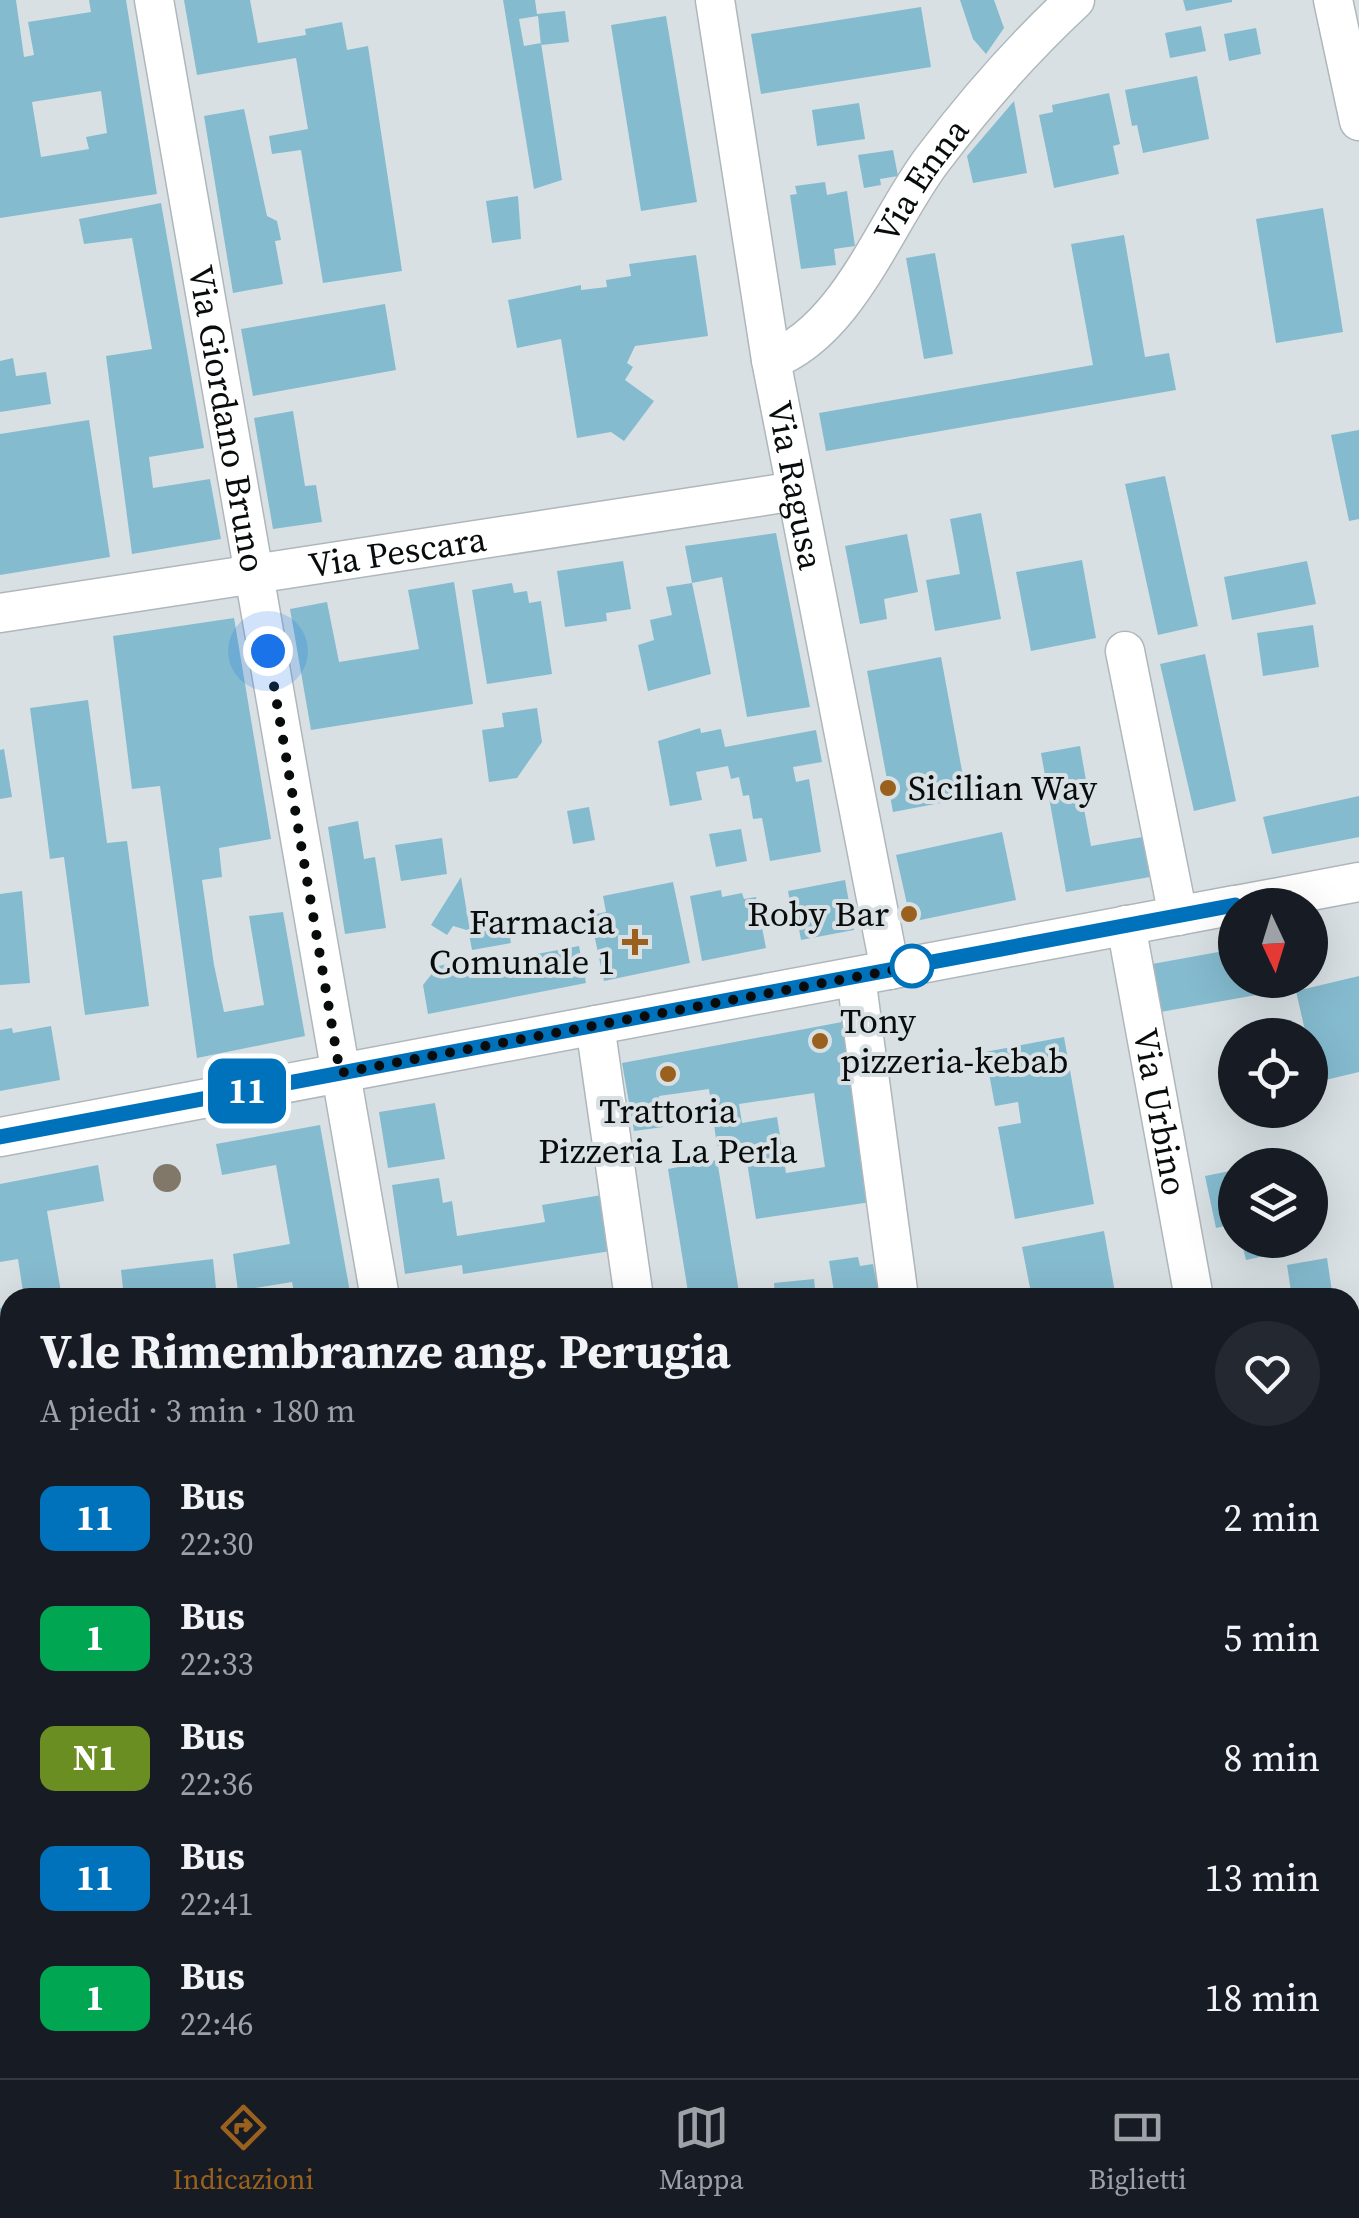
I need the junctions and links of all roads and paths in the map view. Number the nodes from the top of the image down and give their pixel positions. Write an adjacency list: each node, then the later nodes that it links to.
1 (154, 0): 8 (street, Via Giordano Bruno)
2 (714, 0): 6 (street, Via Ragusa)
3 (1075, 0): 6 (street, Via Enna)
4 (1333, 0): 5 (street)
5 (1359, 121)
6 (771, 360): 7 (street, Via Ragusa)
7 (796, 491): 8 (street, Via Pescara); 16 (street, Via Ragusa)
8 (254, 574): 9 (street, Via Pescara); 18 (street, Via Giordano Bruno)
9 (0, 613)
10 (1126, 652): 14 (street)
11 (1359, 882): 12 (street)
12 (1327, 888)
13 (1218, 908): 14 (street)
14 (1178, 916): 15 (street)
15 (1126, 926): 16 (street); 23 (street, Via Urbino)
16 (873, 974): 17 (street); 22 (street, Via Ragusa)
17 (595, 1025): 18 (street); 21 (street)
18 (340, 1073): 19 (street); 20 (street, Via Giordano Bruno)
19 (0, 1137)
20 (378, 1288)
21 (633, 1288)
22 (899, 1288)
23 (1192, 1288)

